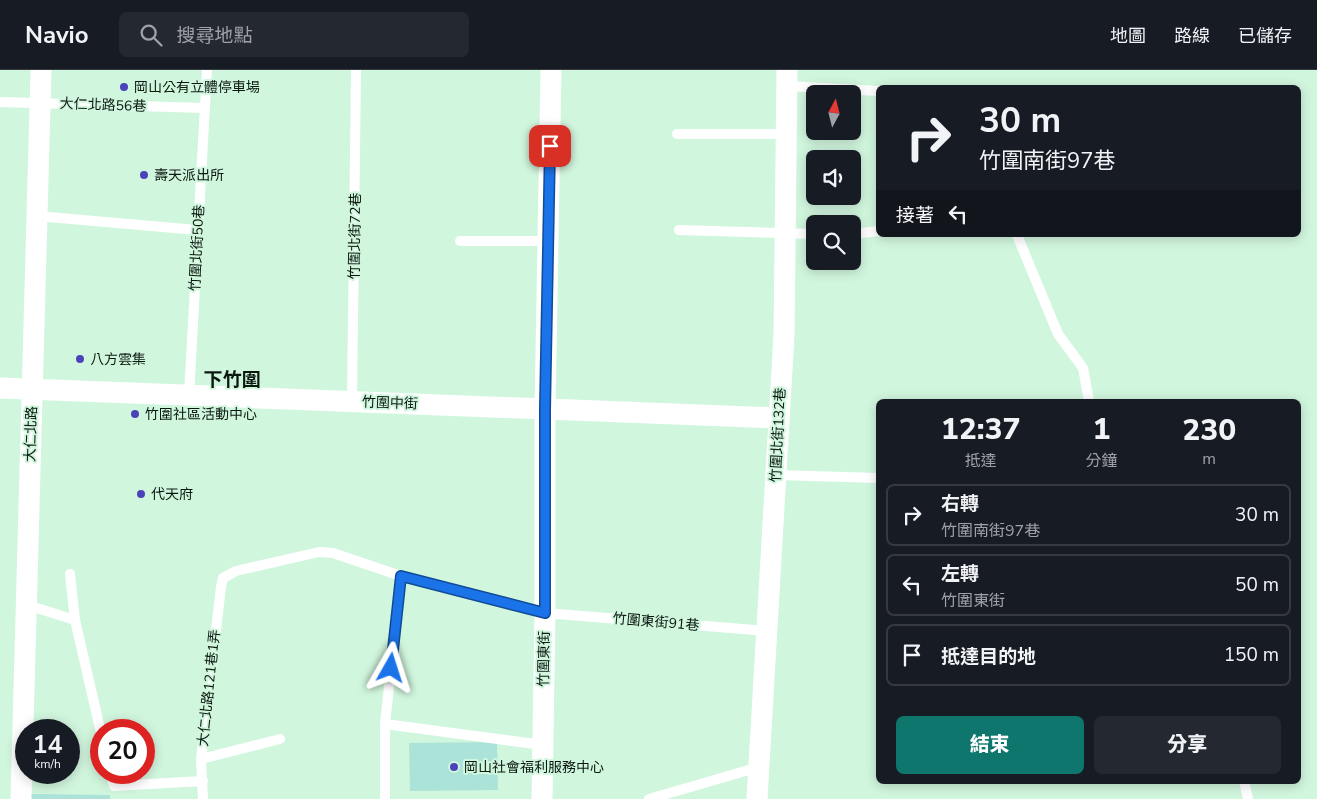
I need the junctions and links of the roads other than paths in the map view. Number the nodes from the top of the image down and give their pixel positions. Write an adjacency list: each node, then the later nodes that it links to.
1 (41, 70): 8 (street, 大仁北路)
2 (207, 70): 9 (lane, 竹圍北街50巷)
3 (356, 70): 26 (lane, 竹圍北街72巷)
4 (551, 70): 21 (street, 竹圍東街)
5 (787, 78): 6 (lane); 11 (street, 竹圍北街132巷)
6 (876, 91)
7 (0, 102): 8 (lane, 大仁北路56巷)
8 (40, 103): 9 (lane, 大仁北路56巷); 12 (street, 大仁北路)
9 (205, 108): 13 (lane, 竹圍北街50巷)
10 (677, 134): 11 (lane)
11 (786, 134): 16 (street, 竹圍北街132巷)
12 (37, 216): 13 (lane); 23 (street, 大仁北路)
13 (198, 230): 24 (lane, 竹圍北街50巷)
14 (679, 230): 16 (lane)
15 (876, 231): 17 (lane)
16 (785, 233): 18 (lane); 28 (street, 竹圍北街132巷)
17 (861, 233)
18 (806, 234)
19 (1018, 237): 25 (lane)
20 (460, 241): 21 (lane)
21 (548, 242): 27 (street, 竹圍東街)
22 (0, 388): 23 (street, 竹圍中街)
23 (32, 390): 24 (street, 竹圍中街); 34 (street, 大仁北路)
24 (189, 396): 26 (street, 竹圍中街)
25 (1089, 399)
26 (352, 402): 27 (street, 竹圍中街)
27 (545, 409): 28 (street, 竹圍中街); 35 (street, 竹圍東街)
28 (779, 418): 29 (street, 竹圍北街132巷)
29 (776, 475): 30 (lane); 37 (street, 竹圍北街132巷)
30 (876, 478)
31 (70, 574): 36 (lane)
32 (401, 576): 33 (lane, 竹圍東街91巷); 35 (lane, 竹圍東街91巷); 39 (lane)
33 (223, 578): 42 (lane, 大仁北路121巷1弄)
34 (27, 605): 36 (lane); 49 (street, 大仁北路)
35 (545, 613): 37 (lane, 竹圍東街91巷); 41 (street, 竹圍東街)
36 (75, 620): 38 (lane)
37 (767, 631): 43 (street, 竹圍北街132巷)
38 (98, 719)
39 (385, 724): 41 (lane); 51 (lane)
40 (280, 739): 42 (lane)
41 (543, 745): 52 (street, 竹圍東街)
42 (202, 759): 44 (lane, 大仁北路121巷1弄)
43 (759, 767): 53 (lane); 54 (street, 竹圍北街132巷)
44 (203, 781): 47 (lane); 50 (lane, 大仁北路121巷1弄)
45 (113, 784): 46 (lane)
46 (150, 784)
47 (155, 784)
48 (1245, 784): 55 (lane)
49 (21, 799)
50 (203, 799)
51 (385, 799)
52 (542, 799)
53 (649, 799)
54 (757, 799)
55 (1248, 799)

